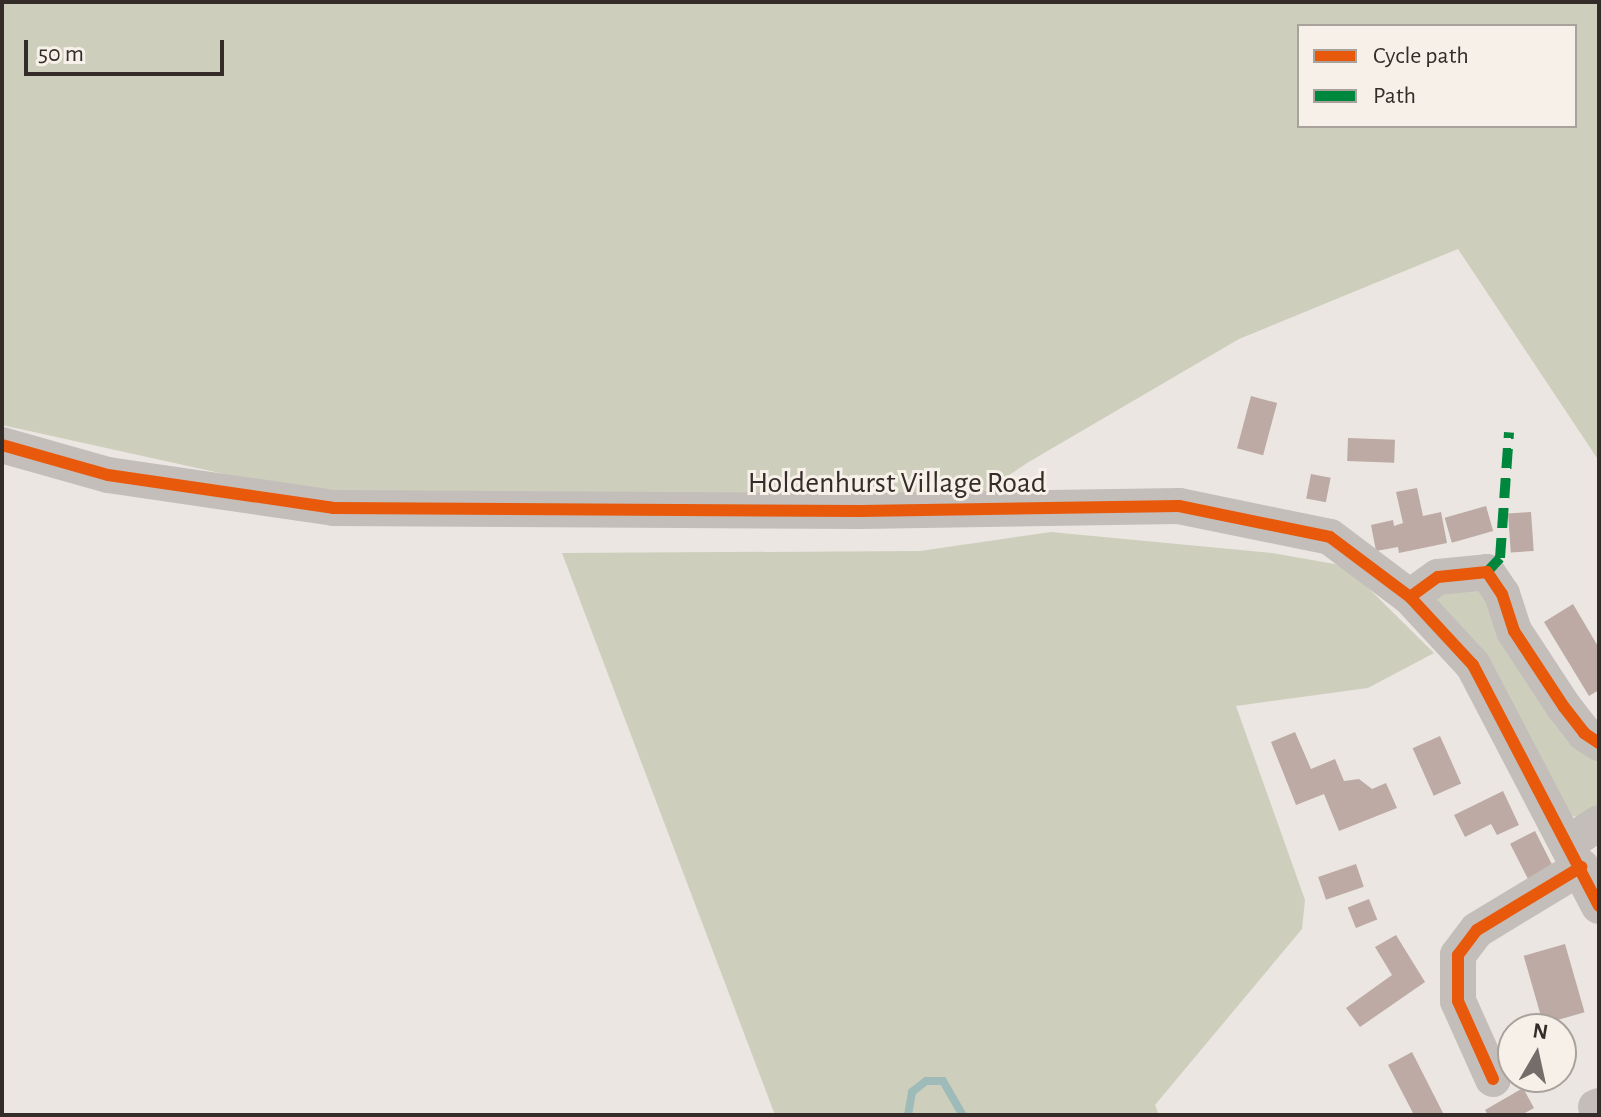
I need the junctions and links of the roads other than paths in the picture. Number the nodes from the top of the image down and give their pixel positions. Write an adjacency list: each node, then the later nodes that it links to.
1 (2, 445): 2 (street, Holdenhurst Village Road)
2 (1410, 597): 3 (street); 4 (street, Holdenhurst Village Road)
3 (1599, 743)
4 (1583, 844): 5 (street, Holdenhurst Village Road); 6 (street)
5 (1599, 906)
6 (1493, 1079)

